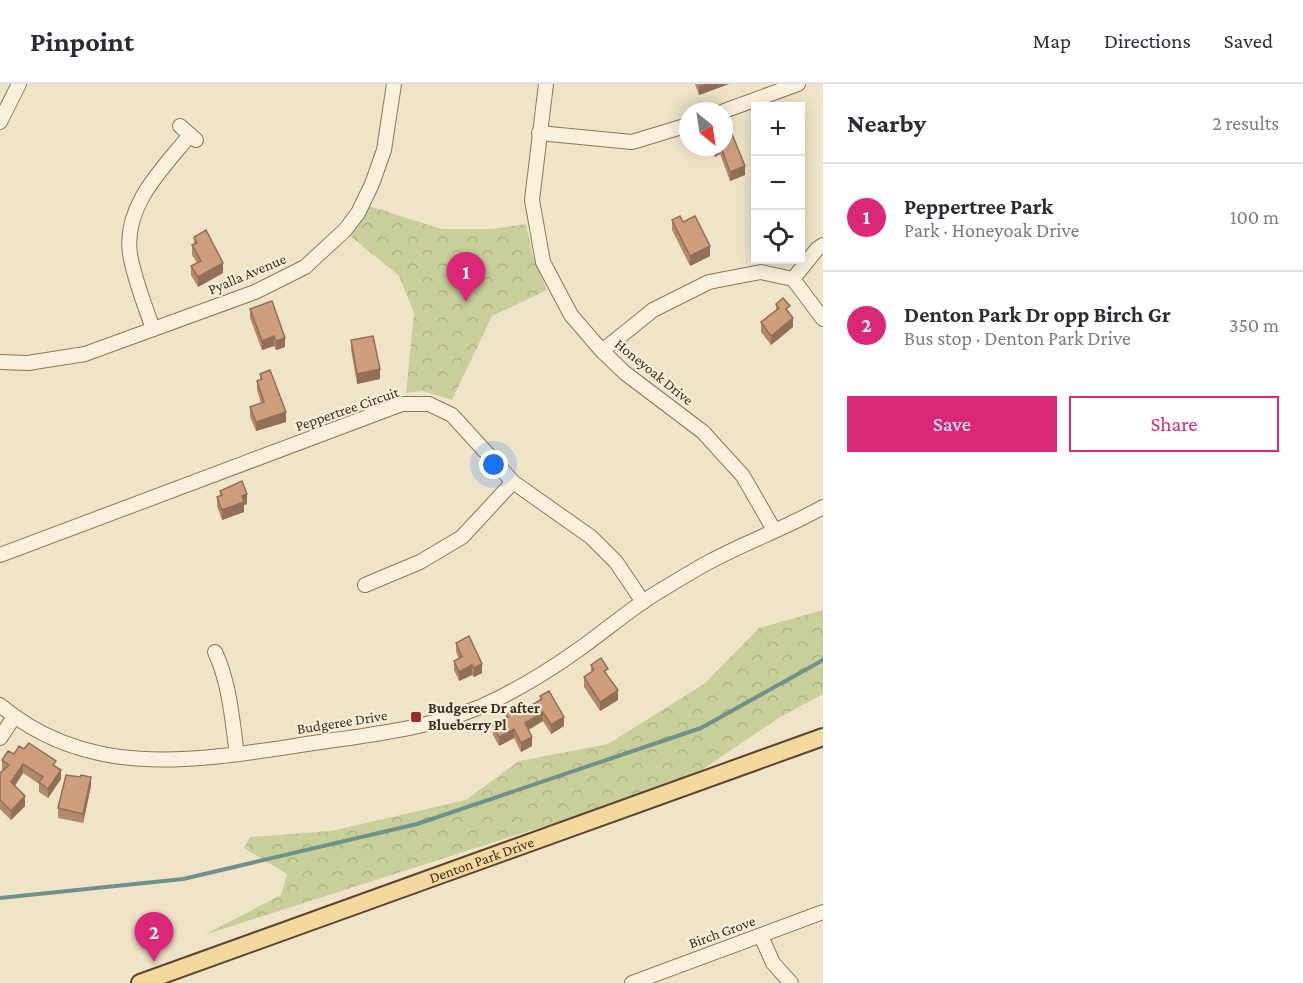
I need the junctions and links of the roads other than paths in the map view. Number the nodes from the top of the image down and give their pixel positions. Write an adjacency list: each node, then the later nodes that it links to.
1 (19, 84): 6 (street)
2 (394, 84): 13 (street, Pyalla Avenue)
3 (546, 84): 8 (street, Honeyoak Drive)
4 (798, 84): 5 (street)
5 (733, 108)
6 (0, 122)
7 (679, 128): 8 (street)
8 (539, 133): 14 (street, Honeyoak Drive)
9 (189, 134): 13 (street)
10 (823, 245): 11 (street)
11 (793, 279): 12 (street); 14 (street)
12 (823, 319)
13 (153, 329): 15 (street, Pyalla Avenue)
14 (602, 351): 18 (street, Honeyoak Drive)
15 (0, 362)
16 (513, 482): 19 (street, Peppertree Circuit); 20 (street); 21 (street, Peppertree Circuit)
17 (823, 507): 18 (street, Budgeree Drive)
18 (774, 530): 21 (street, Budgeree Drive)
19 (0, 555)
20 (365, 585)
21 (644, 602): 27 (street, Budgeree Drive)
22 (214, 652): 27 (street)
23 (0, 705): 24 (street, Budgeree Drive)
24 (14, 717): 26 (street); 27 (street, Budgeree Drive)
25 (823, 737): 30 (main road, Denton Park Drive)
26 (0, 738)
27 (237, 754)
28 (823, 912): 29 (street, Birch Grove)
29 (760, 936): 31 (street, Birch Grove); 32 (street)
30 (140, 983)
31 (632, 983)
32 (790, 983)

